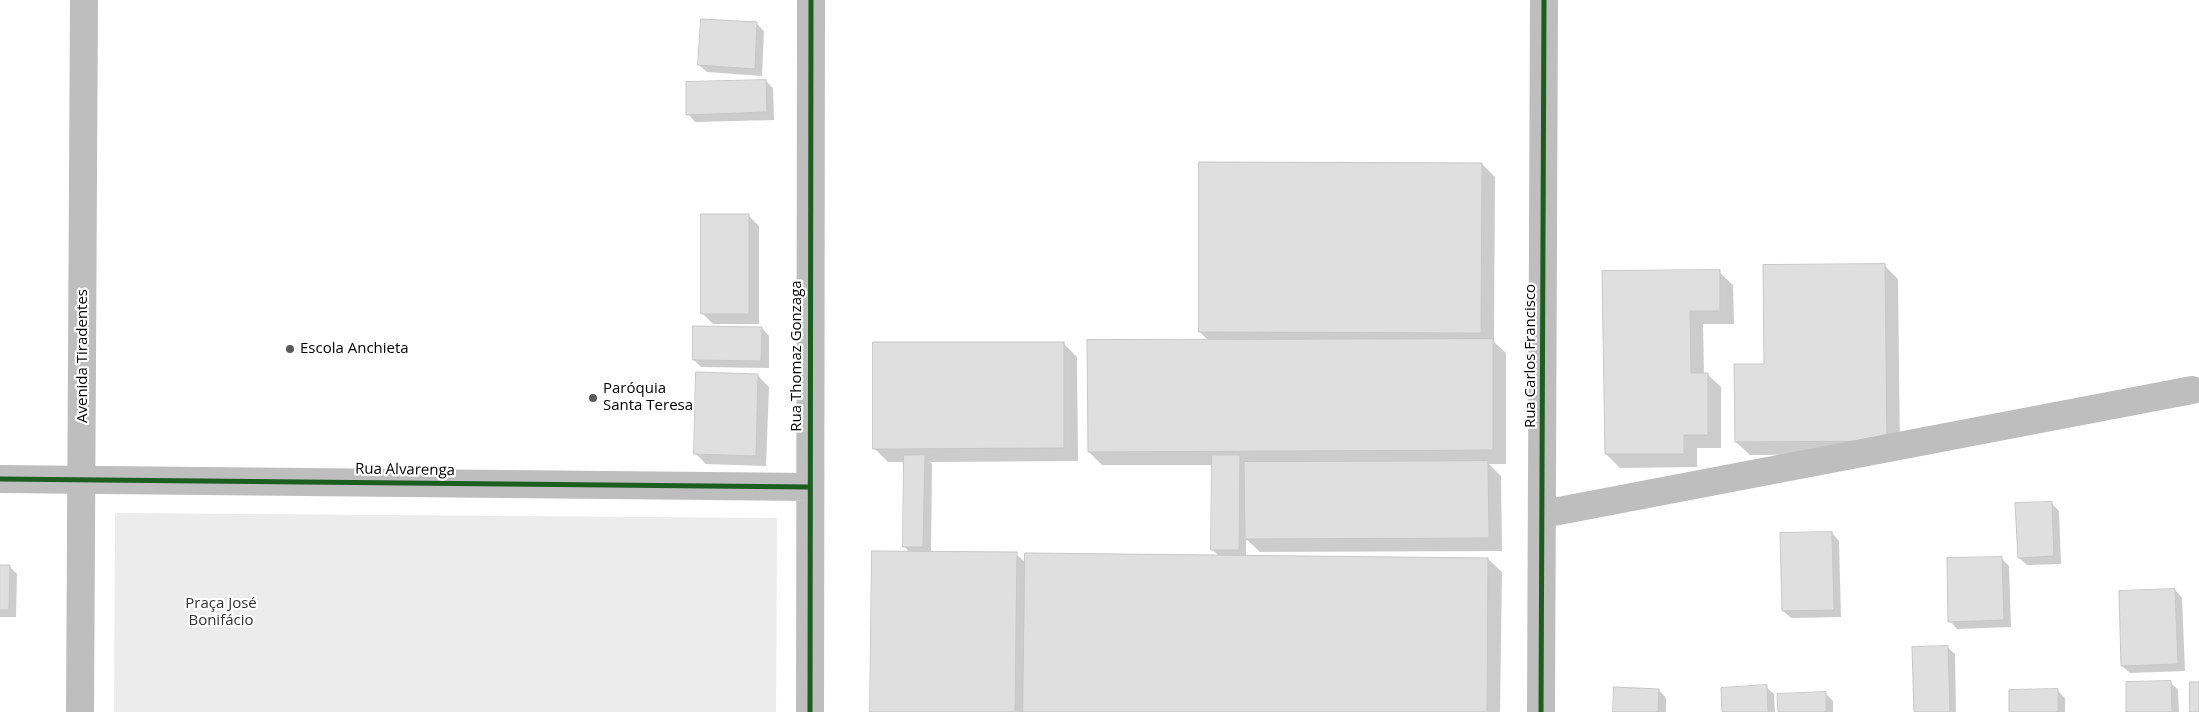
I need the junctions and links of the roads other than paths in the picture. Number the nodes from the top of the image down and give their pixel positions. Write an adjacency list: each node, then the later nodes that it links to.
1 (84, 0): 6 (street, Avenida Tiradentes)
2 (811, 0): 7 (street, Rua Thomaz Gonzaga)
3 (1544, 0): 8 (street, Rua Carlos Francisco)
4 (2192, 390): 8 (street)
5 (0, 480): 6 (street, Rua Alvarenga)
6 (83, 480): 7 (street, Rua Alvarenga); 9 (street, Avenida Tiradentes)
7 (810, 487): 10 (street, Rua Thomaz Gonzaga)
8 (1544, 514): 11 (street, Rua Carlos Francisco)
9 (80, 712)
10 (810, 712)
11 (1541, 712)

